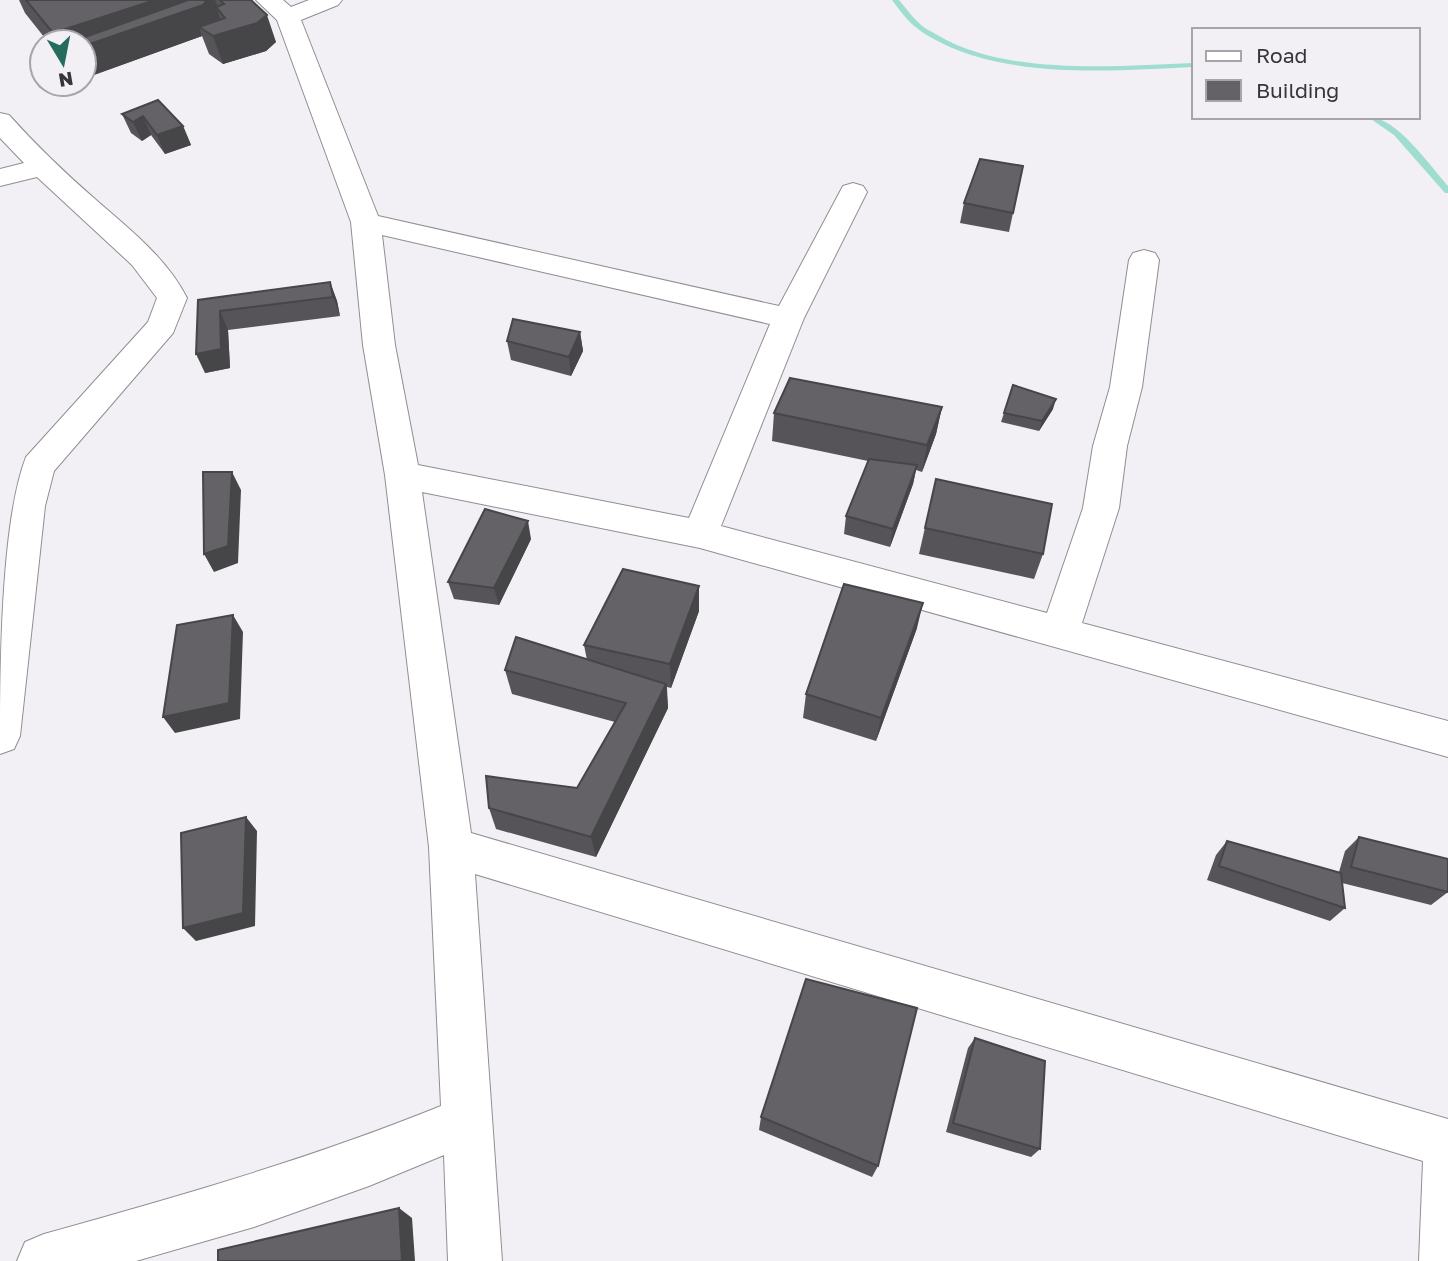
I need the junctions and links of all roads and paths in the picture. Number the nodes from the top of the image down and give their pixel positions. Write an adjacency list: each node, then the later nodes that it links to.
1 (330, 0): 2 (street)
2 (278, 9): 7 (street)
3 (0, 121): 4 (street)
4 (41, 167): 5 (street); 13 (street)
5 (0, 178)
6 (853, 192): 9 (street)
7 (366, 222): 9 (street); 10 (street)
8 (1144, 260): 12 (street)
9 (788, 318): 11 (street)
10 (402, 475): 11 (street); 15 (street)
11 (700, 534): 12 (street)
12 (1059, 633): 14 (street)
13 (0, 736)
14 (1448, 739)
15 (451, 847): 16 (street); 17 (street)
16 (466, 1121): 19 (street); 20 (street)
17 (1448, 1144)
18 (1448, 1158): 21 (street)
19 (44, 1261)
20 (475, 1261)
21 (1446, 1261)

